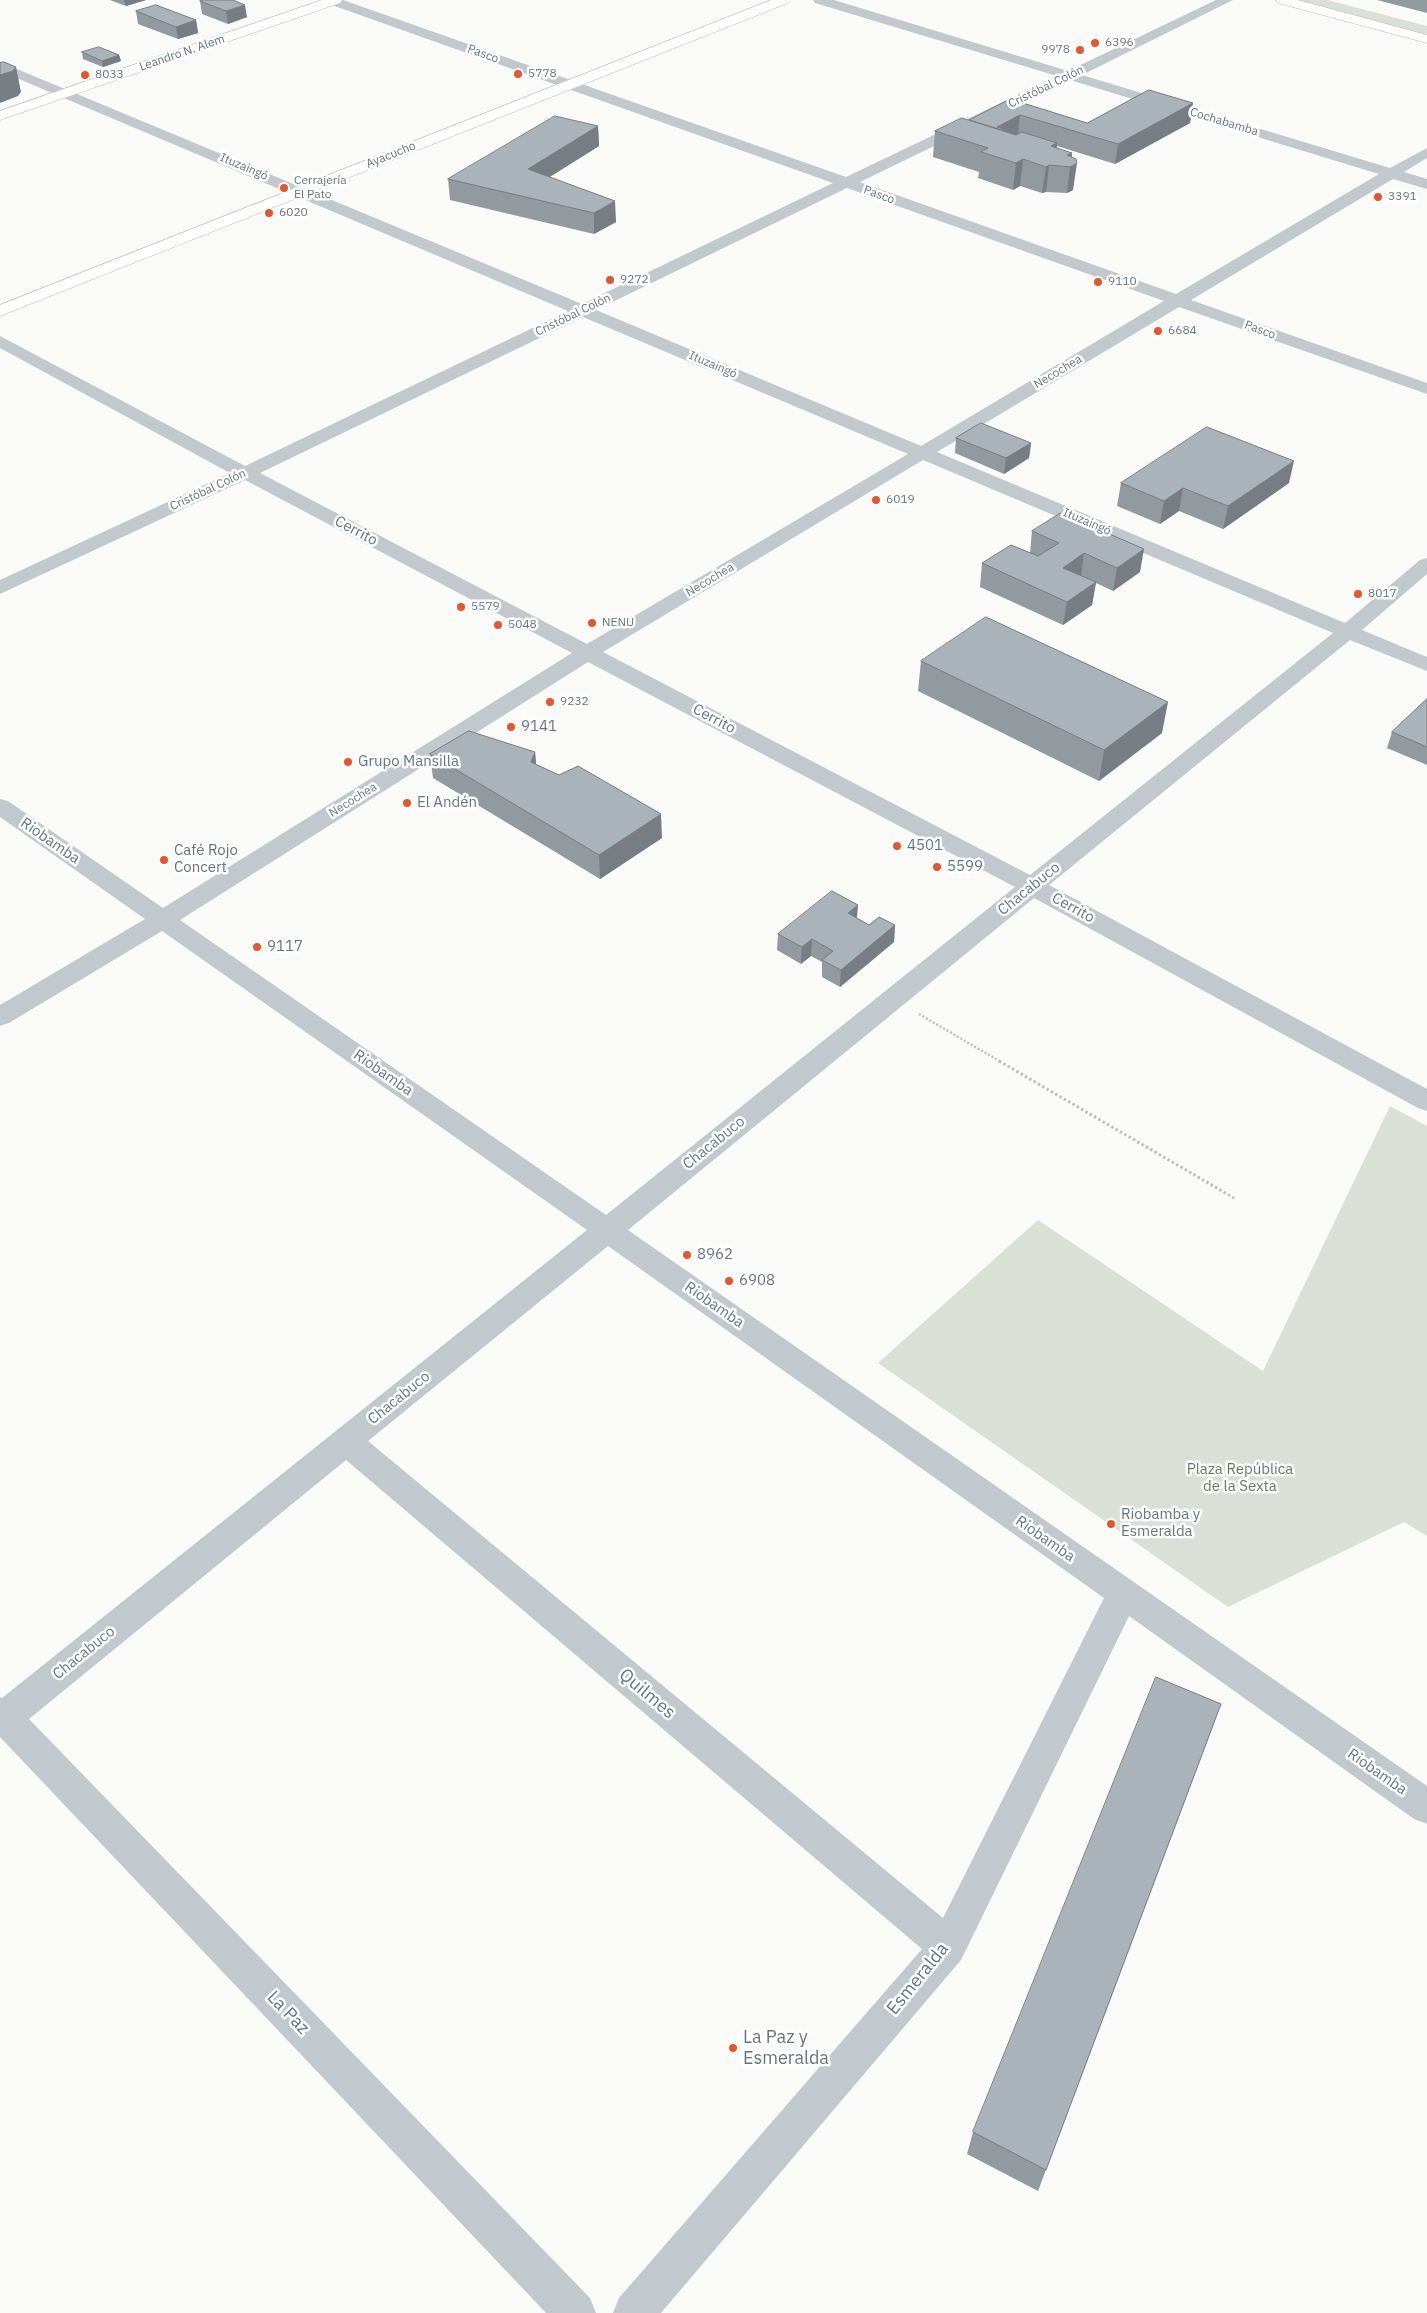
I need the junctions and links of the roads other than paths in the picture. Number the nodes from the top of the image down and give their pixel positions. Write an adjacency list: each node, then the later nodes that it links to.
1 (333, 0): 11 (street, Pasco); 12 (main road, Leandro N. Alem)
2 (783, 0): 11 (main road, Ayacucho)
3 (820, 0): 10 (street, Cochabamba)
4 (1226, 0): 10 (street, Cristóbal Colón)
5 (1283, 0): 8 (main road)
6 (1328, 0): 7 (main road)
7 (1427, 26)
8 (1427, 38)
9 (0, 66): 12 (street, Ituzaingó)
10 (1069, 76): 15 (street, Cochabamba); 16 (street, Cristóbal Colón)
11 (566, 84): 16 (street, Pasco); 18 (main road, Ayacucho)
12 (68, 93): 13 (main road, Leandro N. Alem); 18 (street, Ituzaingó)
13 (0, 116)
14 (1427, 152): 15 (street, Necochea)
15 (1393, 173): 17 (street, Cochabamba); 19 (street, Necochea)
16 (847, 183): 19 (street, Pasco); 20 (street, Cristóbal Colón)
17 (1427, 184)
18 (303, 191): 20 (street, Ituzaingó); 21 (main road, Ayacucho)
19 (1178, 301): 23 (street, Pasco); 24 (street, Necochea)
20 (583, 310): 24 (street, Ituzaingó); 25 (street, Cristóbal Colón)
21 (0, 311)
22 (0, 341): 25 (street, Cerrito)
23 (1427, 389)
24 (923, 453): 28 (street, Ituzaingó); 29 (street, Necochea)
25 (245, 473): 27 (street, Cristóbal Colón); 29 (street, Cerrito)
26 (1427, 564): 28 (street, Chacabuco)
27 (0, 588)
28 (1348, 631): 30 (street, Ituzaingó); 32 (street, Chacabuco)
29 (587, 653): 32 (street, Cerrito); 33 (street, Necochea)
30 (1427, 665)
31 (0, 806): 33 (street, Riobamba)
32 (1032, 886): 35 (street, Cerrito); 36 (street, Chacabuco)
33 (162, 920): 34 (street, Necochea); 36 (street, Riobamba)
34 (0, 1017)
35 (1427, 1100)
36 (607, 1230): 37 (street, Chacabuco); 38 (street, Riobamba)
37 (346, 1441): 39 (street, Chacabuco); 41 (street, Quilmes)
38 (1123, 1593): 40 (street, Riobamba); 41 (street, Esmeralda)
39 (2, 1717): 42 (street, La Paz)
40 (1427, 1807)
41 (948, 1947): 43 (street, Esmeralda)
42 (575, 2313)
43 (634, 2313)

